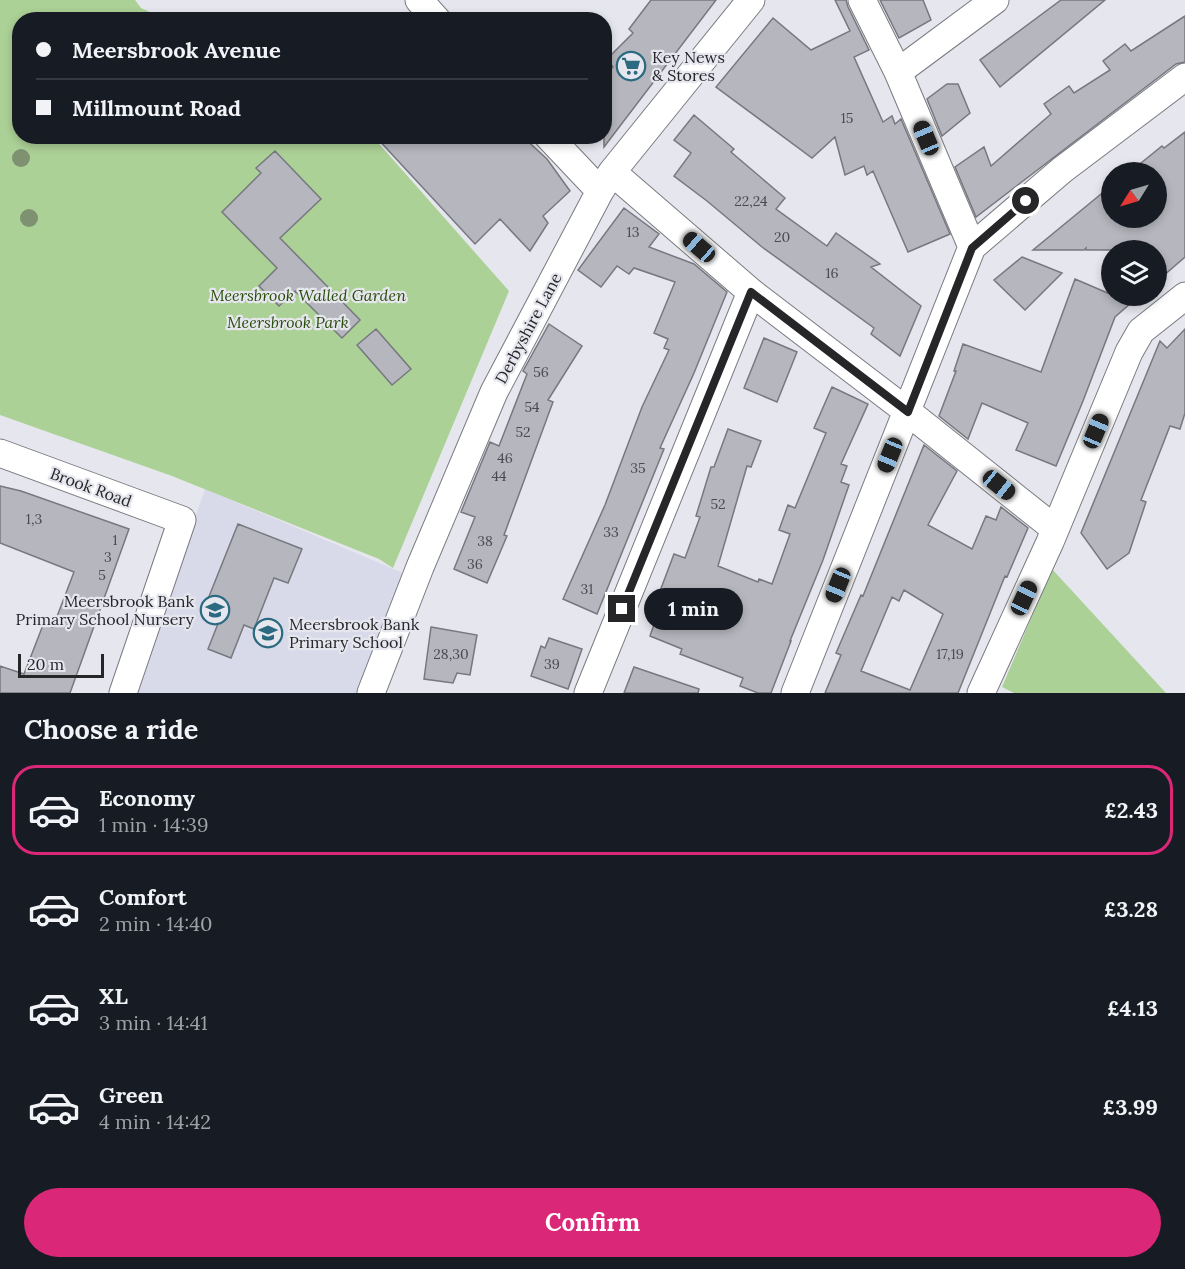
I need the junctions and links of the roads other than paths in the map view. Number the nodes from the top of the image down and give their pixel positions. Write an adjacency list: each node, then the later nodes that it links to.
1 (419, 0): 5 (street)
2 (751, 0): 9 (street, Derbyshire Lane)
3 (862, 0): 6 (street)
4 (995, 0): 6 (street)
5 (430, 12)
6 (898, 72): 10 (street)
7 (1185, 77): 10 (street)
8 (558, 144): 9 (street)
9 (606, 182): 11 (street); 17 (street, Derbyshire Lane)
10 (972, 248): 13 (street)
11 (751, 292): 13 (street); 18 (street)
12 (1185, 296): 15 (street)
13 (908, 412): 15 (street); 19 (street)
14 (0, 453): 16 (street, Brook Road)
15 (1055, 529): 20 (street)
16 (123, 693)
17 (371, 693)
18 (588, 693)
19 (795, 693)
20 (981, 693)

